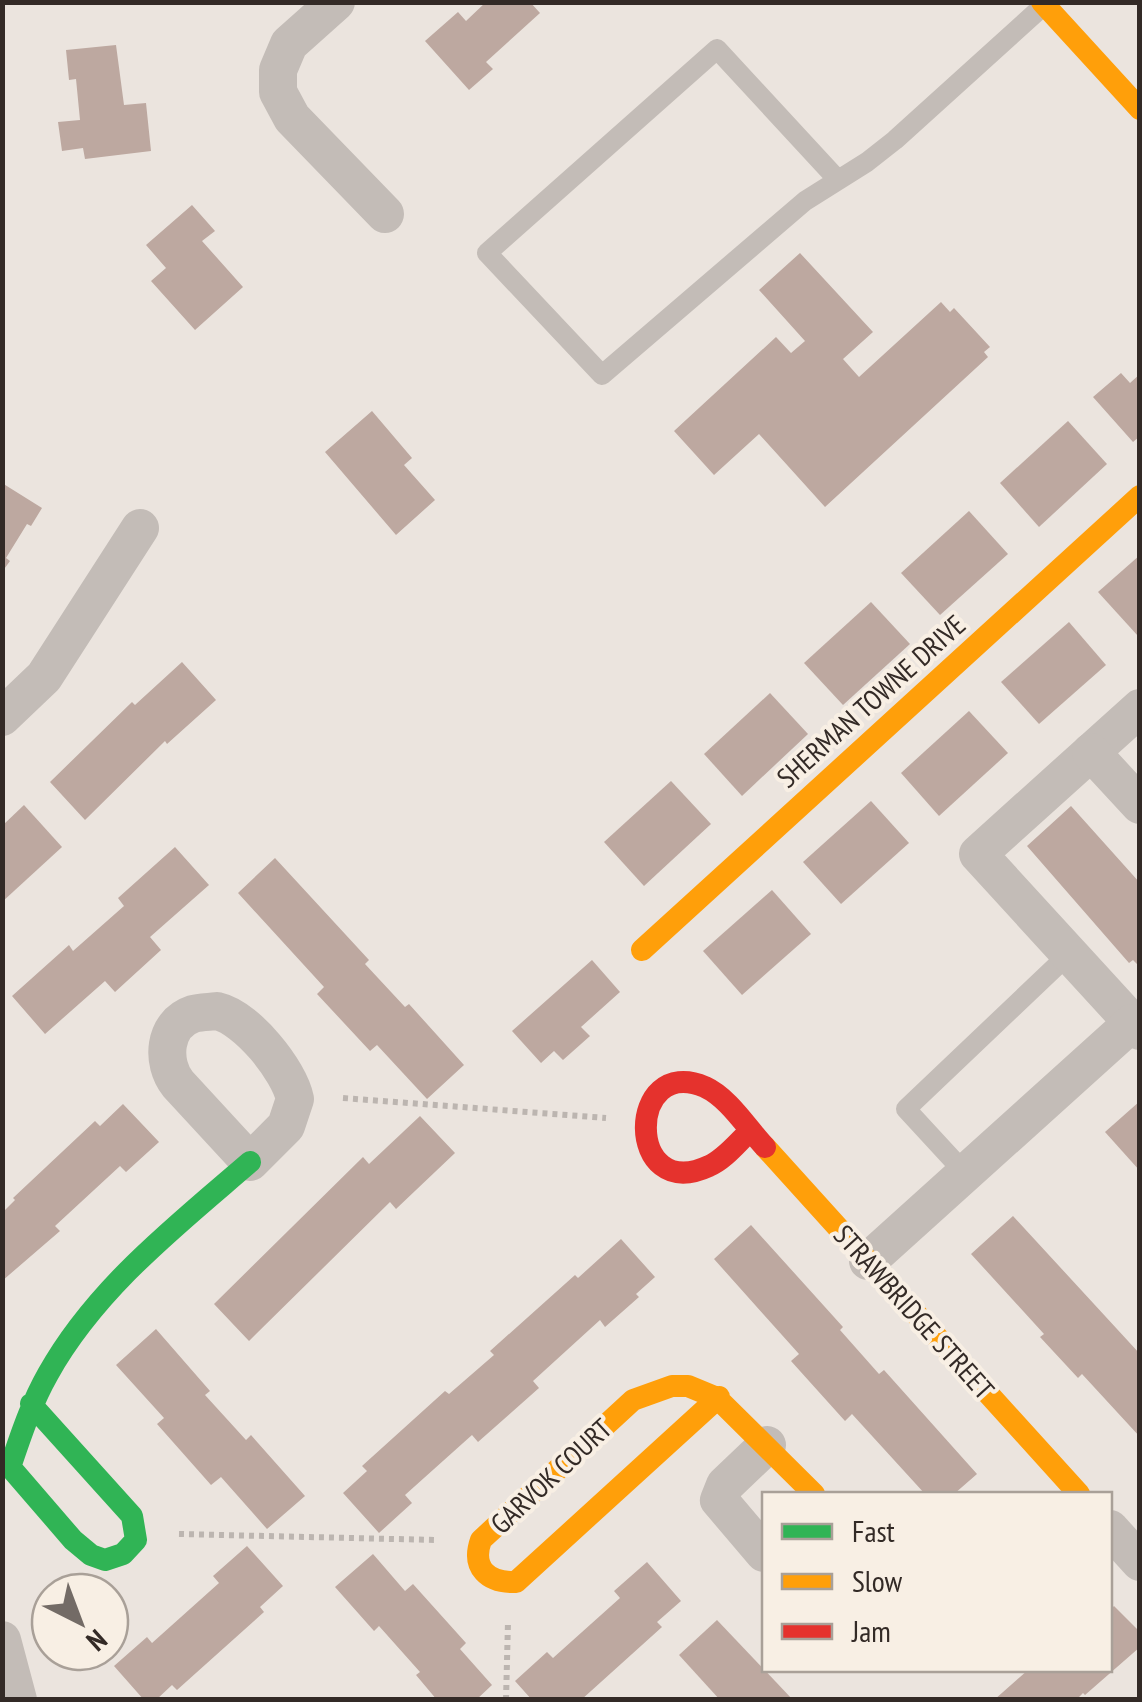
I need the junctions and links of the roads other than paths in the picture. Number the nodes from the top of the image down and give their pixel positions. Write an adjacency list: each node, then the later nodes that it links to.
1 (336, 2): 5 (street)
2 (1044, 4): 3 (street); 4 (lane)
3 (1140, 109)
4 (838, 180): 4 (lane)
5 (384, 214)
6 (1140, 496): 12 (street, SHERMAN TOWNE DRIVE)
7 (140, 528): 9 (street)
8 (1140, 708): 10 (street)
9 (2, 716)
10 (1091, 752): 11 (street); 13 (street)
11 (1140, 805)
12 (642, 950)
13 (1070, 954): 14 (street); 17 (lane)
14 (1136, 1027): 17 (street)
15 (750, 1131): 15 (street, STRAWBRIDGE STREET); 18 (street, STRAWBRIDGE STREET)
16 (250, 1162): 20 (street)
17 (965, 1174): 18 (street)
18 (868, 1261): 24 (street, STRAWBRIDGE STREET)
19 (719, 1396): 19 (street, GARVOK COURT); 21 (street)
20 (32, 1404): 22 (street); 22 (street)
21 (767, 1446): 23 (street); 26 (street)
22 (5, 1475)
23 (812, 1492)
24 (1077, 1492)
25 (1112, 1531): 27 (street)
26 (762, 1550)
27 (1128, 1558)
28 (2, 1640): 29 (street)
29 (18, 1700)

